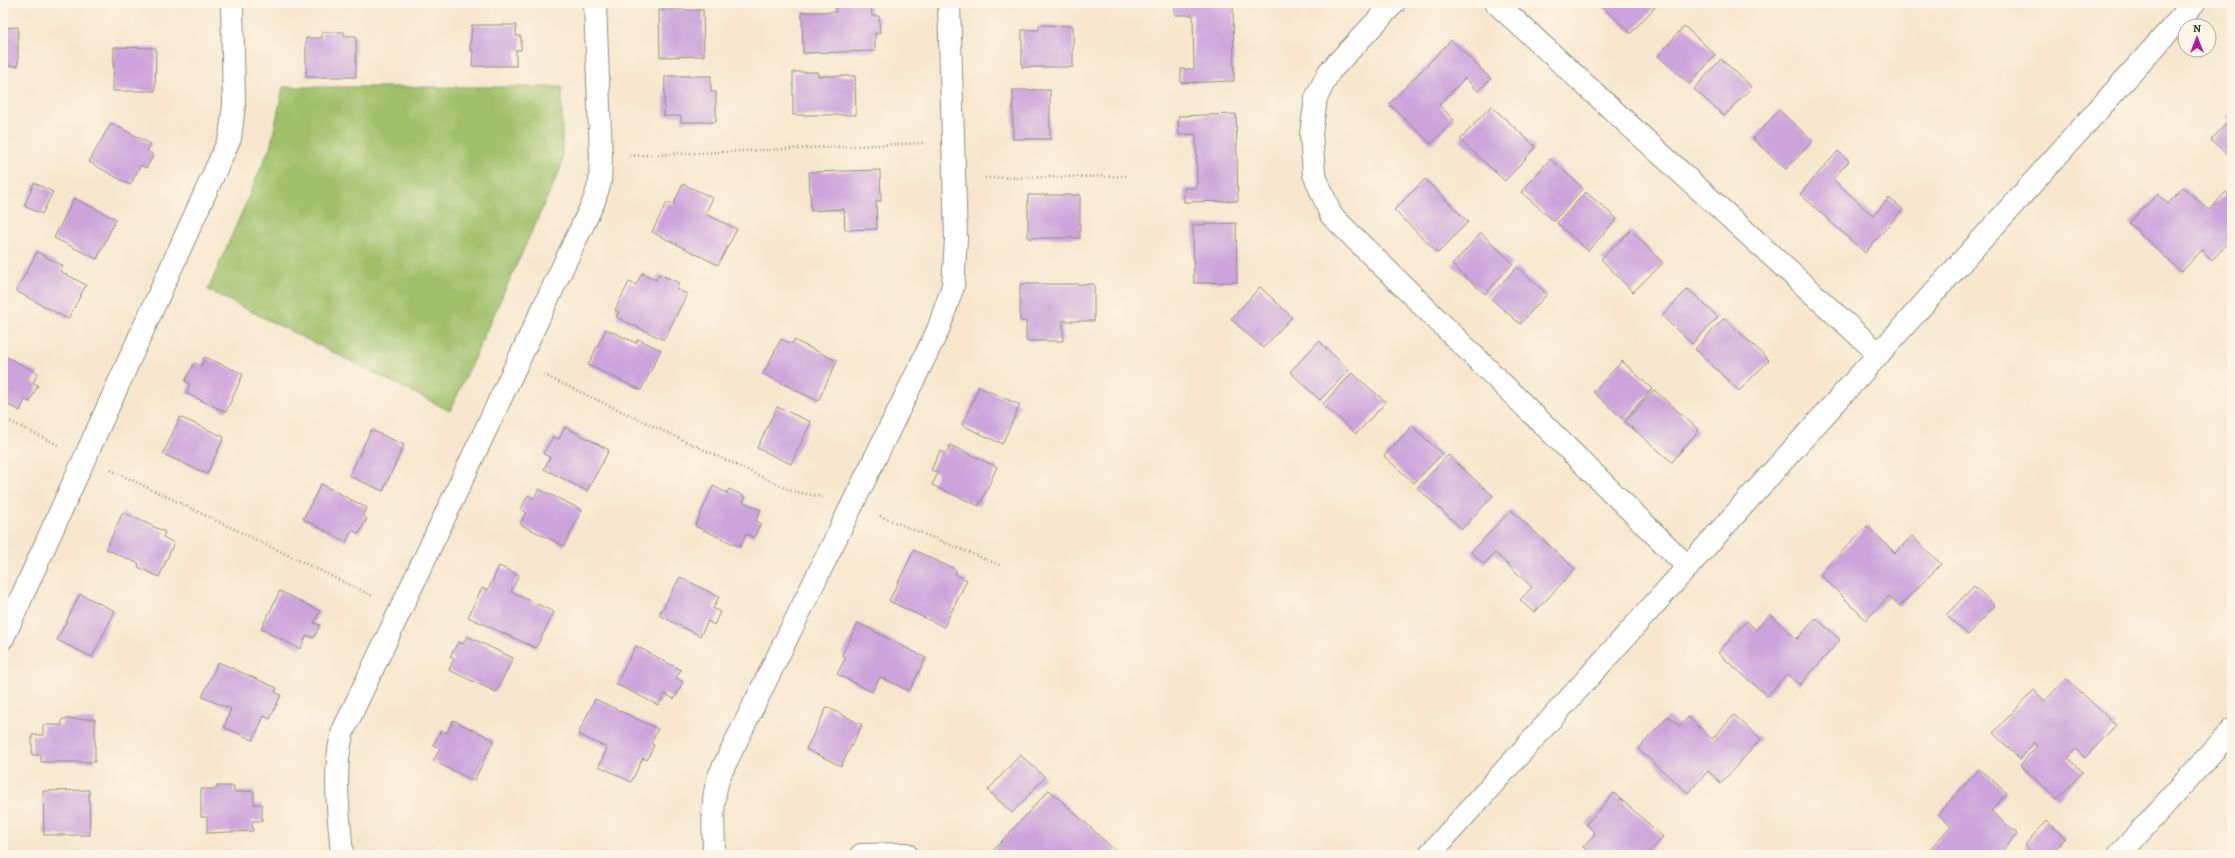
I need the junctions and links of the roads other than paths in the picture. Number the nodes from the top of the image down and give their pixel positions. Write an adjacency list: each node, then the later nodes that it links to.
1 (232, 3): 9 (street)
2 (595, 3): 12 (street)
3 (949, 3): 13 (street)
4 (1394, 3): 8 (street)
5 (1496, 3): 7 (street)
6 (2194, 3): 7 (street)
7 (1879, 354): 8 (street)
8 (1688, 567): 15 (street)
9 (3, 638)
10 (2232, 730): 16 (street)
11 (906, 854): 14 (street)
12 (342, 855)
13 (714, 855)
14 (861, 855)
15 (1429, 855)
16 (2119, 855)

